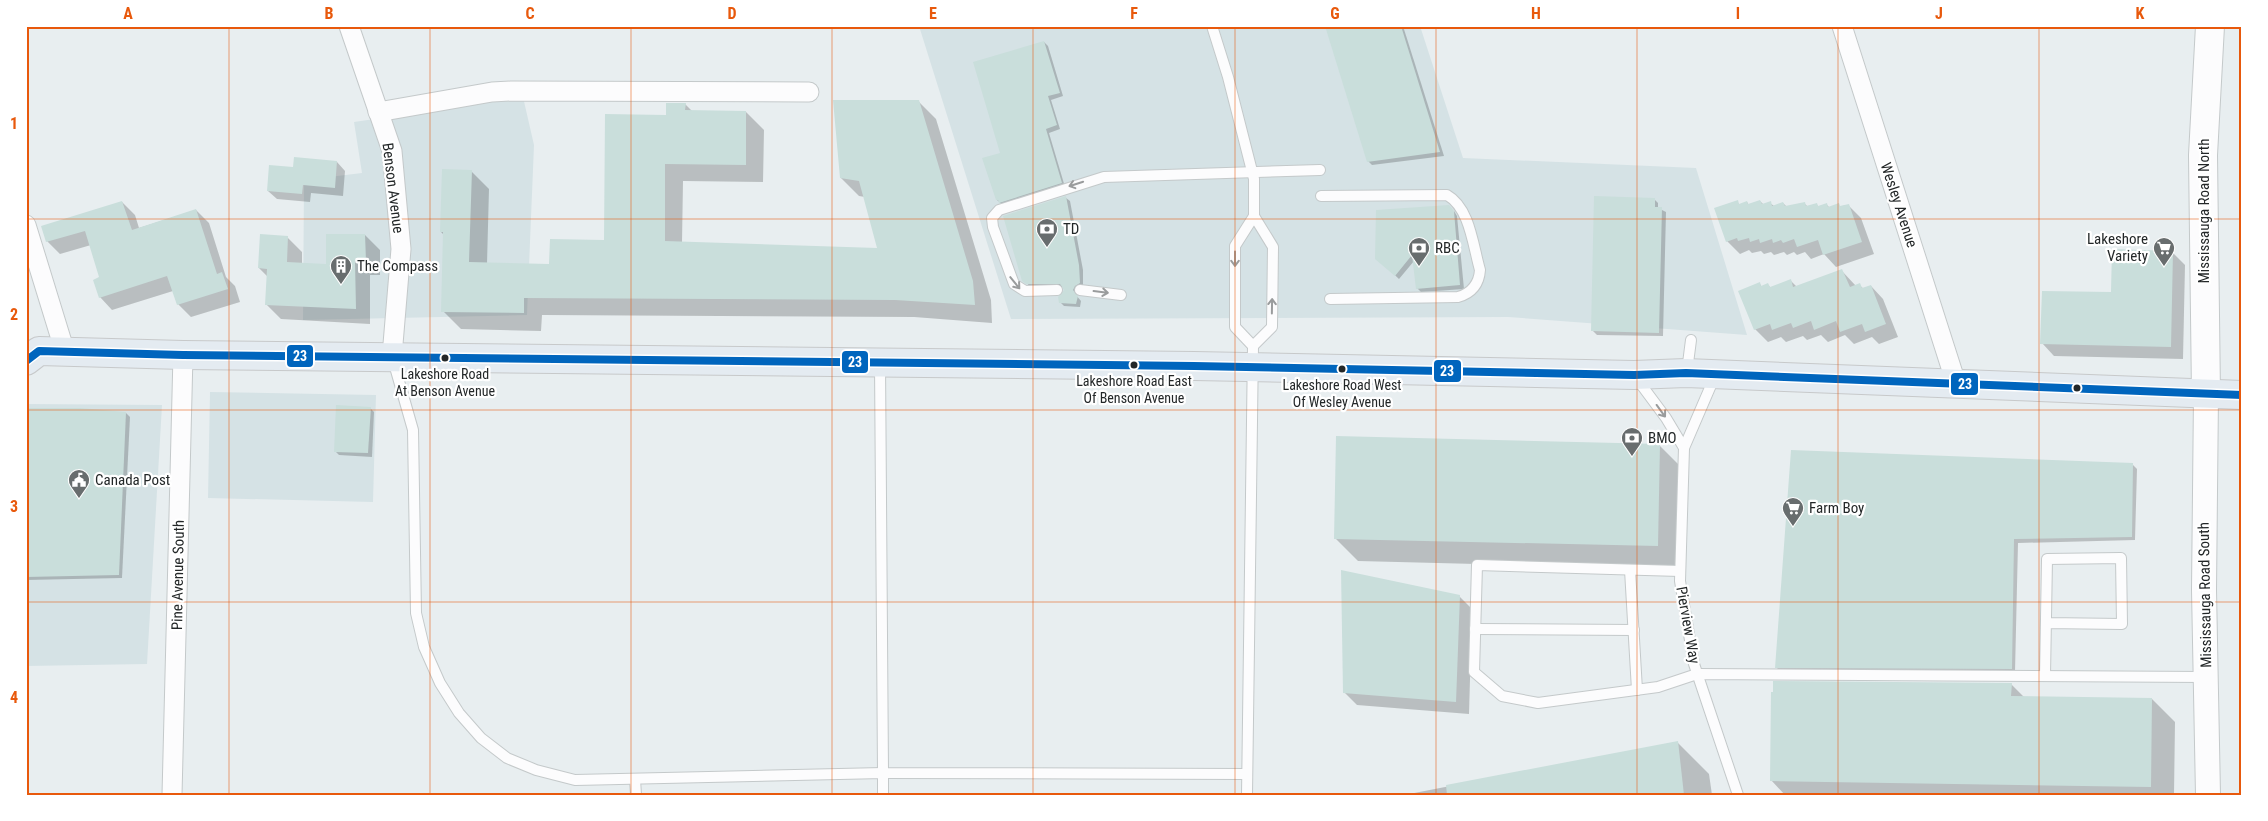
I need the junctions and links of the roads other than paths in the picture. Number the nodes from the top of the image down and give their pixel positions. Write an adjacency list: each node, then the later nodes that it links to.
1 (349, 26): 6 (street, Benson Avenue)
2 (1212, 26): 8 (lane)
3 (1842, 26): 25 (street, Wesley Avenue)
4 (2210, 26): 26 (main road, Mississauga Road North)
5 (809, 92): 6 (street)
6 (378, 112): 19 (street, Benson Avenue)
7 (1320, 170): 8 (lane)
8 (1252, 172): 10 (lane); 12 (lane, one-way to 12)
9 (1322, 196): 15 (lane)
10 (1254, 216): 20 (lane, one-way to 20); 20 (lane, one-way to 10)
11 (26, 225): 17 (street)
12 (1057, 290)
13 (1080, 290): 14 (lane, one-way to 14)
14 (1121, 295)
15 (1330, 299)
16 (1691, 340): 22 (lane)
17 (39, 350): 18 (main road)
18 (184, 355): 19 (main road); 41 (street, Pine Avenue South)
19 (392, 356): 21 (main road); 40 (lane)
20 (1253, 357): 21 (main road); 24 (main road); 39 (lane)
21 (880, 362): 38 (lane)
22 (1686, 373): 23 (main road); 24 (main road)
23 (1716, 374): 25 (main road); 28 (lane, Pierview Way)
24 (1634, 375): 28 (lane, one-way to 28)
25 (1956, 383): 26 (main road)
26 (2206, 395): 27 (main road); 36 (street, Mississauga Road South)
27 (2242, 395)
28 (1684, 448): 30 (lane, Pierview Way)
29 (1630, 570): 30 (lane); 32 (lane); 33 (lane)
30 (1680, 571): 34 (lane, Pierview Way)
31 (2046, 623): 31 (lane); 35 (lane)
32 (1476, 629): 33 (lane); 37 (lane)
33 (1634, 630): 37 (lane)
34 (1697, 674): 35 (lane); 37 (lane); 45 (lane, Pierview Way)
35 (2046, 676): 36 (lane)
36 (2206, 677): 46 (street, Mississauga Road South)
37 (1638, 690)
38 (883, 772): 39 (lane); 40 (lane); 43 (lane)
39 (1247, 774): 44 (lane)
40 (635, 779): 42 (lane)
41 (172, 795)
42 (636, 795)
43 (883, 795)
44 (1247, 795)
45 (1738, 795)
46 (2208, 795)

